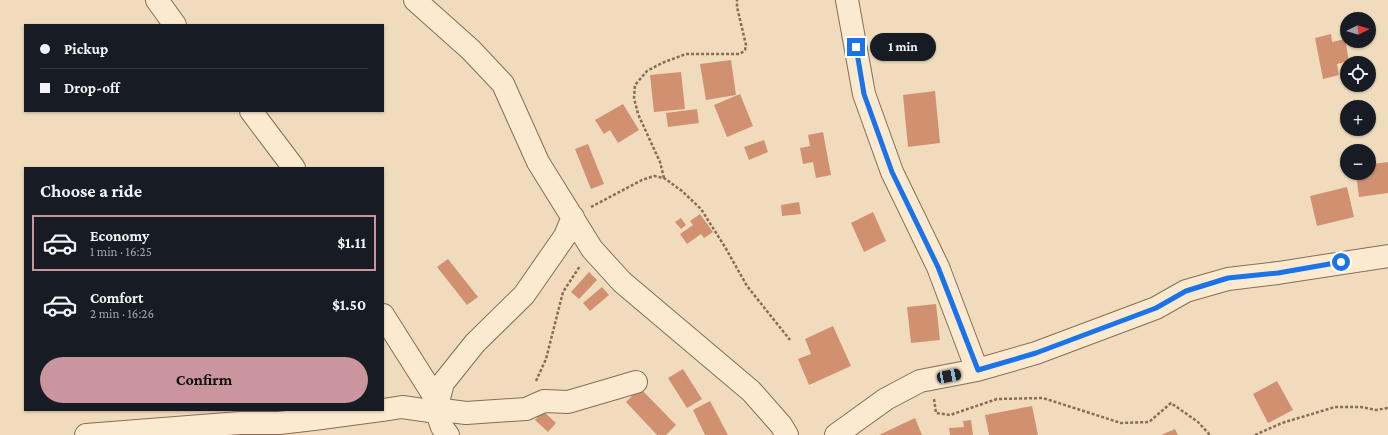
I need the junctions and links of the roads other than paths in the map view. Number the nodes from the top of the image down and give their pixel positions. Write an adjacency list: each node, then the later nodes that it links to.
1 (157, 0): 4 (street)
2 (415, 0): 7 (street)
3 (847, 0): 10 (street)
4 (174, 24)
5 (252, 112): 6 (street)
6 (293, 167)
7 (573, 217): 12 (street); 17 (street)
8 (1388, 256): 10 (street)
9 (384, 317): 12 (street)
10 (978, 370): 18 (street)
11 (636, 382): 12 (street)
12 (438, 406): 13 (street); 16 (street)
13 (384, 410)
14 (374, 411): 15 (street)
15 (86, 435)
16 (448, 435)
17 (787, 435)
18 (836, 435)

